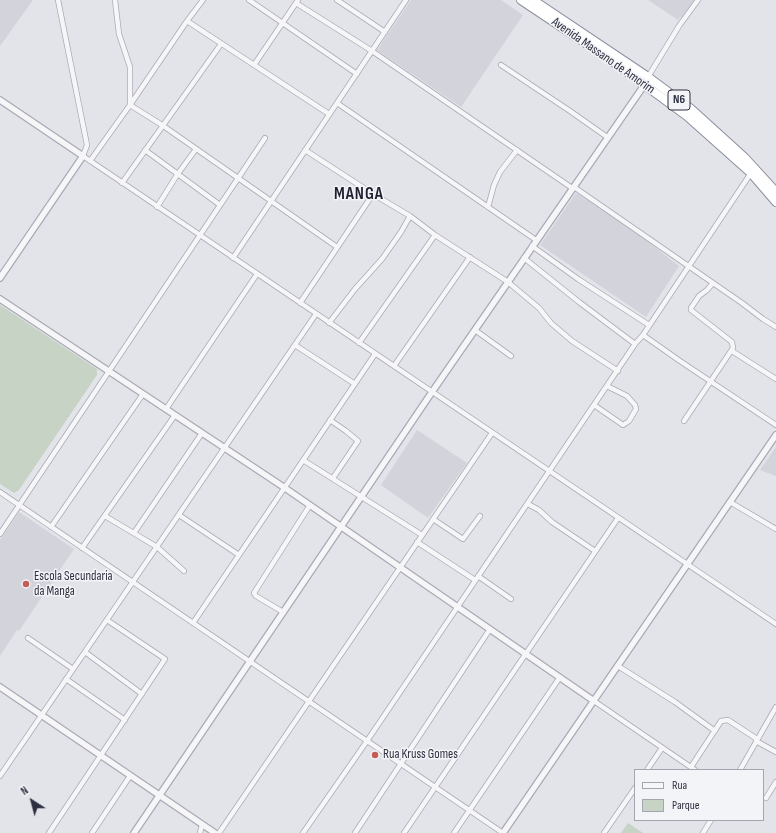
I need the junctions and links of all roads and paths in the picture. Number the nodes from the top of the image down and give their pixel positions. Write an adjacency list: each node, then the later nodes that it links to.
1 (58, 0): 31 (street)
2 (115, 0): 22 (street)
3 (203, 0): 11 (street)
4 (249, 0): 12 (street)
5 (338, 0): 13 (street)
6 (406, 0): 13 (street)
7 (698, 0): 19 (street)
8 (297, 1): 12 (street); 15 (street)
9 (527, 1): 10 (highway, Avenida Massano de Amorim / N6)
10 (558, 20): 19 (highway, Avenida Massano de Amorim / N6); 19 (highway, Avenida Massano de Amorim / N6)
11 (187, 21): 14 (street); 22 (street)
12 (282, 23): 16 (street); 18 (street)
13 (385, 32): 15 (street)
14 (221, 44): 16 (street); 24 (street)
15 (372, 51): 18 (street); 30 (street)
16 (254, 65): 23 (street)
17 (501, 65): 26 (street)
18 (357, 74): 21 (street)
19 (646, 80): 26 (street); 33 (highway, Avenida Massano de Amorim / N6); 38 (highway, N6)
20 (0, 100): 31 (street)
21 (337, 103): 23 (street); 44 (street)
22 (130, 105): 24 (street); 32 (street)
23 (329, 114): 29 (street)
24 (162, 125): 27 (street); 28 (street)
25 (265, 138): 35 (street)
26 (608, 138): 37 (street)
27 (196, 149): 34 (street); 35 (street)
28 (145, 150): 34 (street); 36 (street)
29 (305, 150): 39 (street); 40 (street)
30 (517, 150): 37 (street); 44 (street)
31 (83, 156): 32 (street); 56 (street)
32 (90, 161): 36 (street)
33 (751, 173): 41 (highway, N6); 54 (street)
34 (177, 175): 42 (street); 43 (street)
35 (238, 178): 40 (street); 42 (street)
36 (122, 183): 43 (street)
37 (573, 188): 48 (street); 54 (street)
38 (776, 192)
39 (373, 194): 45 (street); 50 (street)
40 (270, 202): 50 (street); 52 (street)
41 (776, 202)
42 (220, 205): 46 (street)
43 (157, 207): 46 (street)
44 (488, 207): 48 (street)
45 (410, 216): 47 (street); 62 (street)
46 (200, 235): 52 (street); 74 (street)
47 (435, 235): 51 (street); 67 (street)
48 (536, 240): 49 (street)
49 (532, 246): 53 (street); 63 (street)
50 (337, 247): 60 (street)
51 (470, 257): 57 (street); 73 (street)
52 (233, 258): 55 (street)
53 (524, 258): 57 (street); 68 (street)
54 (689, 266): 58 (street); 63 (street)
55 (257, 274): 60 (street); 83 (street)
56 (0, 278)
57 (508, 282): 65 (street); 75 (street)
58 (713, 283): 64 (street); 70 (street)
59 (0, 299): 74 (street)
60 (300, 303): 61 (street)
61 (316, 314): 62 (street); 69 (street)
62 (329, 323): 67 (street)
63 (649, 325): 66 (street)
64 (776, 327)
65 (475, 330): 72 (street); 80 (street)
66 (643, 335): 68 (street); 77 (street)
67 (359, 343): 71 (street)
68 (636, 344): 75 (street)
69 (295, 345): 78 (street); 91 (street)
70 (732, 351): 76 (street); 77 (street)
71 (375, 354): 73 (street); 78 (street)
72 (511, 356)
73 (394, 366): 80 (street)
74 (108, 371): 81 (street); 101 (street)
75 (618, 371): 79 (street)
76 (776, 380)
77 (710, 381): 86 (street); 87 (street)
78 (355, 384): 85 (street)
79 (607, 386): 82 (street); 82 (street)
80 (432, 392): 89 (street); 97 (street)
81 (143, 394): 83 (street); 107 (street)
82 (594, 405): 93 (street)
83 (166, 409): 84 (street)
84 (175, 415): 88 (street); 103 (street)
85 (330, 420): 92 (street); 94 (street)
86 (684, 421)
87 (776, 425)
88 (202, 433): 91 (street); 110 (street)
89 (492, 433): 93 (street); 106 (street)
90 (776, 435): 98 (street)
91 (225, 448): 95 (street); 102 (street)
92 (303, 460): 94 (street); 95 (street)
93 (549, 471): 99 (street); 105 (street)
94 (333, 478): 97 (street)
95 (285, 488): 100 (street); 117 (street)
96 (0, 492): 101 (street)
97 (362, 496): 108 (street); 112 (street)
98 (730, 502): 109 (street); 118 (street)
99 (528, 504): 116 (street); 121 (street)
100 (310, 505): 108 (street); 125 (street)
101 (20, 506): 107 (street); 111 (street)
102 (179, 515): 114 (street); 117 (street)
103 (104, 516): 110 (street); 115 (street)
104 (480, 516): 106 (street)
105 (618, 518): 116 (street); 118 (street)
106 (434, 519): 112 (street)
107 (51, 527): 115 (street)
108 (341, 527): 119 (street); 125 (street)
109 (776, 529)
110 (134, 533): 114 (street)
111 (0, 534)
112 (422, 535): 113 (street)
113 (417, 542): 119 (street); 121 (street)
114 (157, 547): 120 (street); 122 (street)
115 (82, 548): 122 (street)
116 (595, 551): 132 (street)
117 (239, 554): 127 (street)
118 (687, 565): 128 (street); 134 (street)
119 (400, 567): 124 (street); 140 (street)
120 (184, 571)
121 (476, 578): 123 (street); 124 (street)
122 (133, 582): 126 (street); 127 (street)
123 (511, 599)
124 (458, 607): 129 (street); 147 (street)
125 (283, 612): 133 (street)
126 (107, 620): 131 (street); 139 (street)
127 (193, 623): 133 (street)
128 (776, 624)
129 (490, 629): 132 (street); 151 (street)
130 (28, 638): 135 (street)
131 (85, 652): 135 (street); 139 (street)
132 (525, 654): 136 (street); 158 (street)
133 (250, 661): 140 (street); 160 (street)
134 (618, 666): 141 (street); 145 (street)
135 (73, 669): 137 (street)
136 (560, 677): 141 (street); 162 (street)
137 (66, 679): 143 (street); 144 (street)
138 (0, 687): 143 (street)
139 (142, 694): 144 (street)
140 (308, 701): 147 (street); 170 (street)
141 (594, 701): 148 (street); 175 (street)
142 (775, 710): 146 (street)
143 (41, 715): 150 (street); 155 (street)
144 (124, 720): 150 (street)
145 (715, 731): 146 (street); 153 (street)
146 (757, 740): 149 (street); 154 (street)
147 (367, 741): 151 (street); 171 (street)
148 (662, 748): 152 (street); 153 (street)
149 (776, 752)
150 (101, 756): 156 (street); 165 (street)
151 (401, 764): 158 (street); 172 (street)
152 (648, 769)
153 (693, 769)
154 (741, 769)
155 (0, 776)
156 (130, 776): 160 (street); 166 (street)
157 (776, 782): 161 (street)
158 (435, 787): 162 (street); 173 (street)
159 (634, 789): 176 (street)
160 (160, 796): 164 (street); 167 (street)
161 (766, 798)
162 (469, 810): 174 (street); 175 (street)
163 (710, 821): 177 (street)
164 (202, 825): 168 (street); 169 (street)
165 (49, 833)
166 (92, 833)
167 (134, 833)
168 (200, 833)
169 (215, 833)
170 (219, 833)
171 (303, 833)
172 (355, 833)
173 (404, 833)
174 (454, 833)
175 (503, 833)
176 (604, 833)
177 (703, 833)

